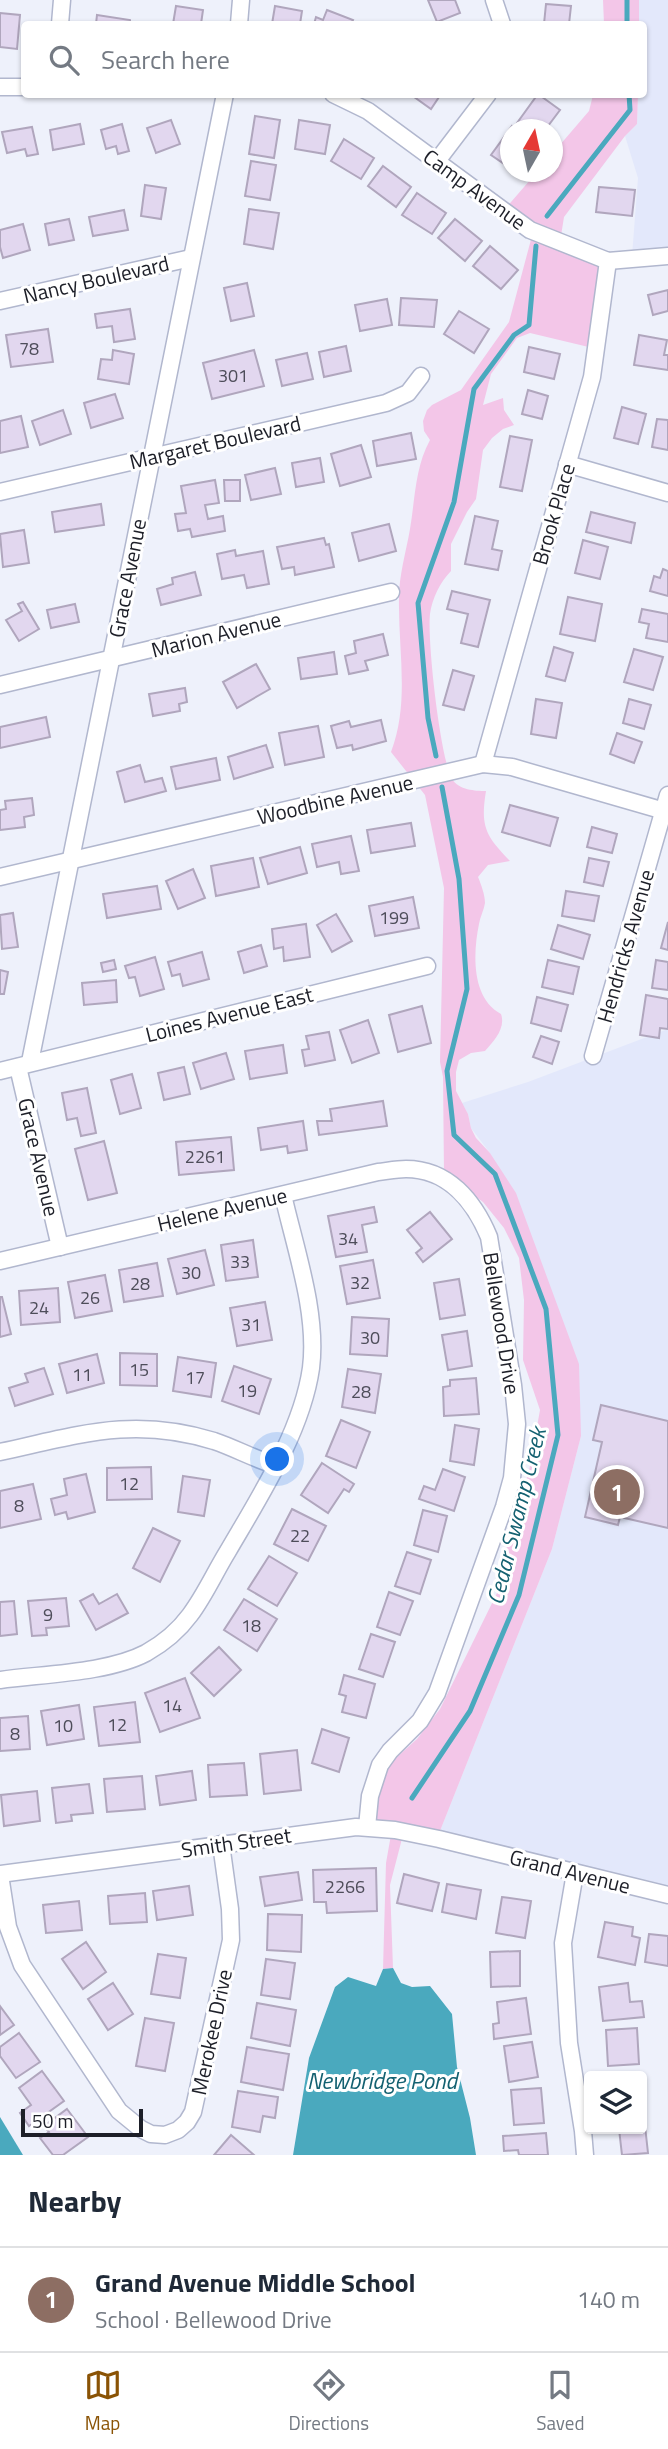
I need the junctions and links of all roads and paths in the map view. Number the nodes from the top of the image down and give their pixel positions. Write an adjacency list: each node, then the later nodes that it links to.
1 (62, 0): 4 (street)
2 (242, 0): 5 (street)
3 (494, 0): 6 (street)
4 (60, 21)
5 (239, 21)
6 (501, 21)
7 (0, 87): 8 (street)
8 (21, 87)
9 (224, 98): 14 (street, Grace Avenue)
10 (341, 98): 12 (street, Camp Avenue)
11 (485, 98): 12 (street)
12 (437, 162): 15 (street, Camp Avenue)
13 (668, 256): 15 (street, Camp Avenue)
14 (191, 258): 16 (street, Nancy Boulevard); 18 (street, Grace Avenue)
15 (608, 261): 19 (street, Brook Place)
16 (0, 301)
17 (421, 376): 18 (street, Margaret Boulevard)
18 (151, 457): 20 (street, Margaret Boulevard); 23 (street, Grace Avenue)
19 (567, 464): 21 (street); 25 (street, Brook Place)
20 (0, 492)
21 (668, 493)
22 (391, 592): 23 (street, Marion Avenue)
23 (110, 660): 24 (street, Marion Avenue); 27 (street, Grace Avenue)
24 (0, 685)
25 (483, 764): 26 (street, Woodbine Avenue); 27 (street, Woodbine Avenue)
26 (667, 806): 30 (street, Hendricks Avenue)
27 (70, 860): 28 (street, Woodbine Avenue); 31 (street, Grace Avenue)
28 (0, 877)
29 (427, 966): 31 (street, Loines Avenue East)
30 (593, 1056)
31 (24, 1064): 32 (street, Loines Avenue East); 35 (street, Grace Avenue)
32 (0, 1071)
33 (444, 1179): 34 (street, Helene Avenue); 40 (street, Bellewood Drive)
34 (283, 1195): 35 (street, Helene Avenue); 38 (street)
35 (60, 1247): 36 (street, Helene Avenue)
36 (0, 1261)
37 (0, 1452): 38 (street)
38 (275, 1465): 39 (street)
39 (0, 1680)
40 (367, 1827): 41 (street, Smith Street); 42 (street, Smith Street)
41 (220, 1844): 44 (street, Smith Street); 44 (street, Merokee Drive)
42 (472, 1847): 43 (street, Grand Avenue)
43 (575, 1873): 45 (street, Grand Avenue); 46 (street)
44 (0, 1875)
45 (668, 1895)
46 (585, 2155)

